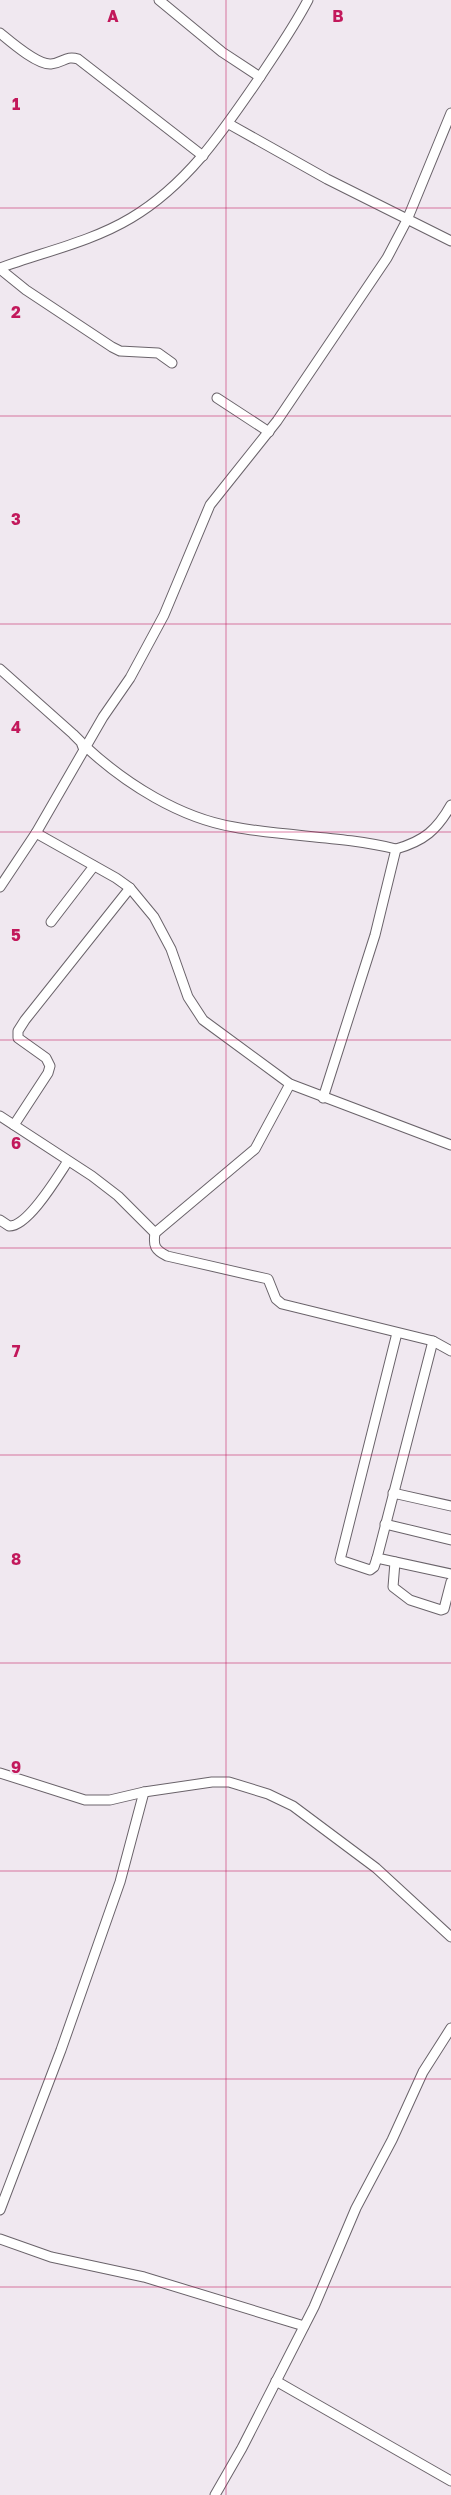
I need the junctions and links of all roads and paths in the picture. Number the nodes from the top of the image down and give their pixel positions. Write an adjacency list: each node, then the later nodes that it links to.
1 (159, 0): 4 (street)
2 (308, 0): 4 (street)
3 (0, 33): 7 (street)
4 (260, 77): 6 (street)
5 (451, 113): 8 (street)
6 (229, 124): 7 (street); 8 (street)
7 (203, 156): 10 (street)
8 (407, 220): 9 (street); 13 (street)
9 (451, 240)
10 (0, 268): 11 (street)
11 (172, 363)
12 (217, 398): 13 (street)
13 (269, 432): 15 (street)
14 (0, 670): 15 (street)
15 (85, 749): 18 (street); 19 (street)
16 (451, 804): 17 (street)
17 (448, 816): 19 (street)
18 (36, 834): 20 (street); 21 (street)
19 (396, 848): 25 (street)
20 (94, 866): 22 (street); 23 (street)
21 (0, 887)
22 (130, 888): 24 (street); 27 (street)
23 (51, 922)
24 (290, 1084): 25 (street); 31 (street)
25 (323, 1098): 28 (street)
26 (0, 1116): 27 (street)
27 (14, 1125): 29 (street)
28 (451, 1145)
29 (68, 1161): 30 (street); 31 (street)
30 (0, 1220)
31 (155, 1233): 32 (street)
32 (397, 1333): 33 (street); 39 (street)
33 (433, 1341): 34 (street); 35 (street)
34 (451, 1351)
35 (394, 1493): 36 (street); 37 (street)
36 (451, 1506)
37 (386, 1524): 38 (street); 39 (street)
38 (451, 1540)
39 (377, 1558): 40 (street)
40 (395, 1562): 41 (street); 42 (street)
41 (451, 1574)
42 (451, 1582)
43 (0, 1773): 44 (street)
44 (144, 1792): 45 (street); 47 (street)
45 (451, 1938)
46 (451, 2028): 49 (street)
47 (0, 2210)
48 (0, 2239): 49 (street)
49 (304, 2326): 50 (street)
50 (276, 2382): 51 (street); 52 (street)
51 (451, 2481)
52 (215, 2495)

